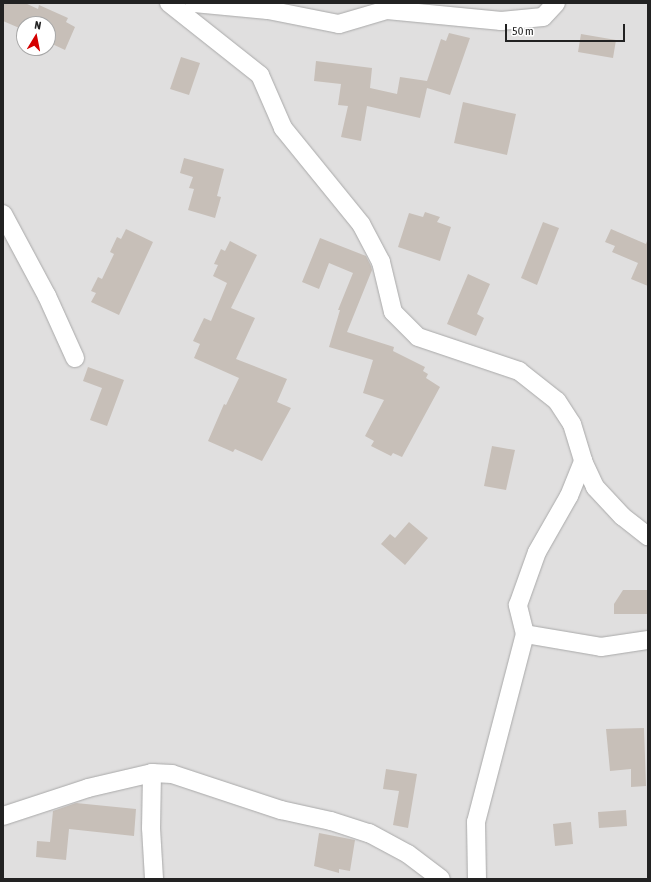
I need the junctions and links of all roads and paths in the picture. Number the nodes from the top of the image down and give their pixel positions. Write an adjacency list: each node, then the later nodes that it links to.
1 (169, 3): 7 (street)
2 (194, 3): 4 (street)
3 (556, 3): 4 (street)
4 (298, 9)
5 (3, 214): 6 (street)
6 (76, 358)
7 (583, 460): 8 (street); 9 (street)
8 (648, 536)
9 (525, 634): 10 (street); 15 (street)
10 (648, 640)
11 (152, 774): 12 (street); 13 (street); 14 (street)
12 (3, 816)
13 (154, 879)
14 (440, 879)
15 (477, 879)

